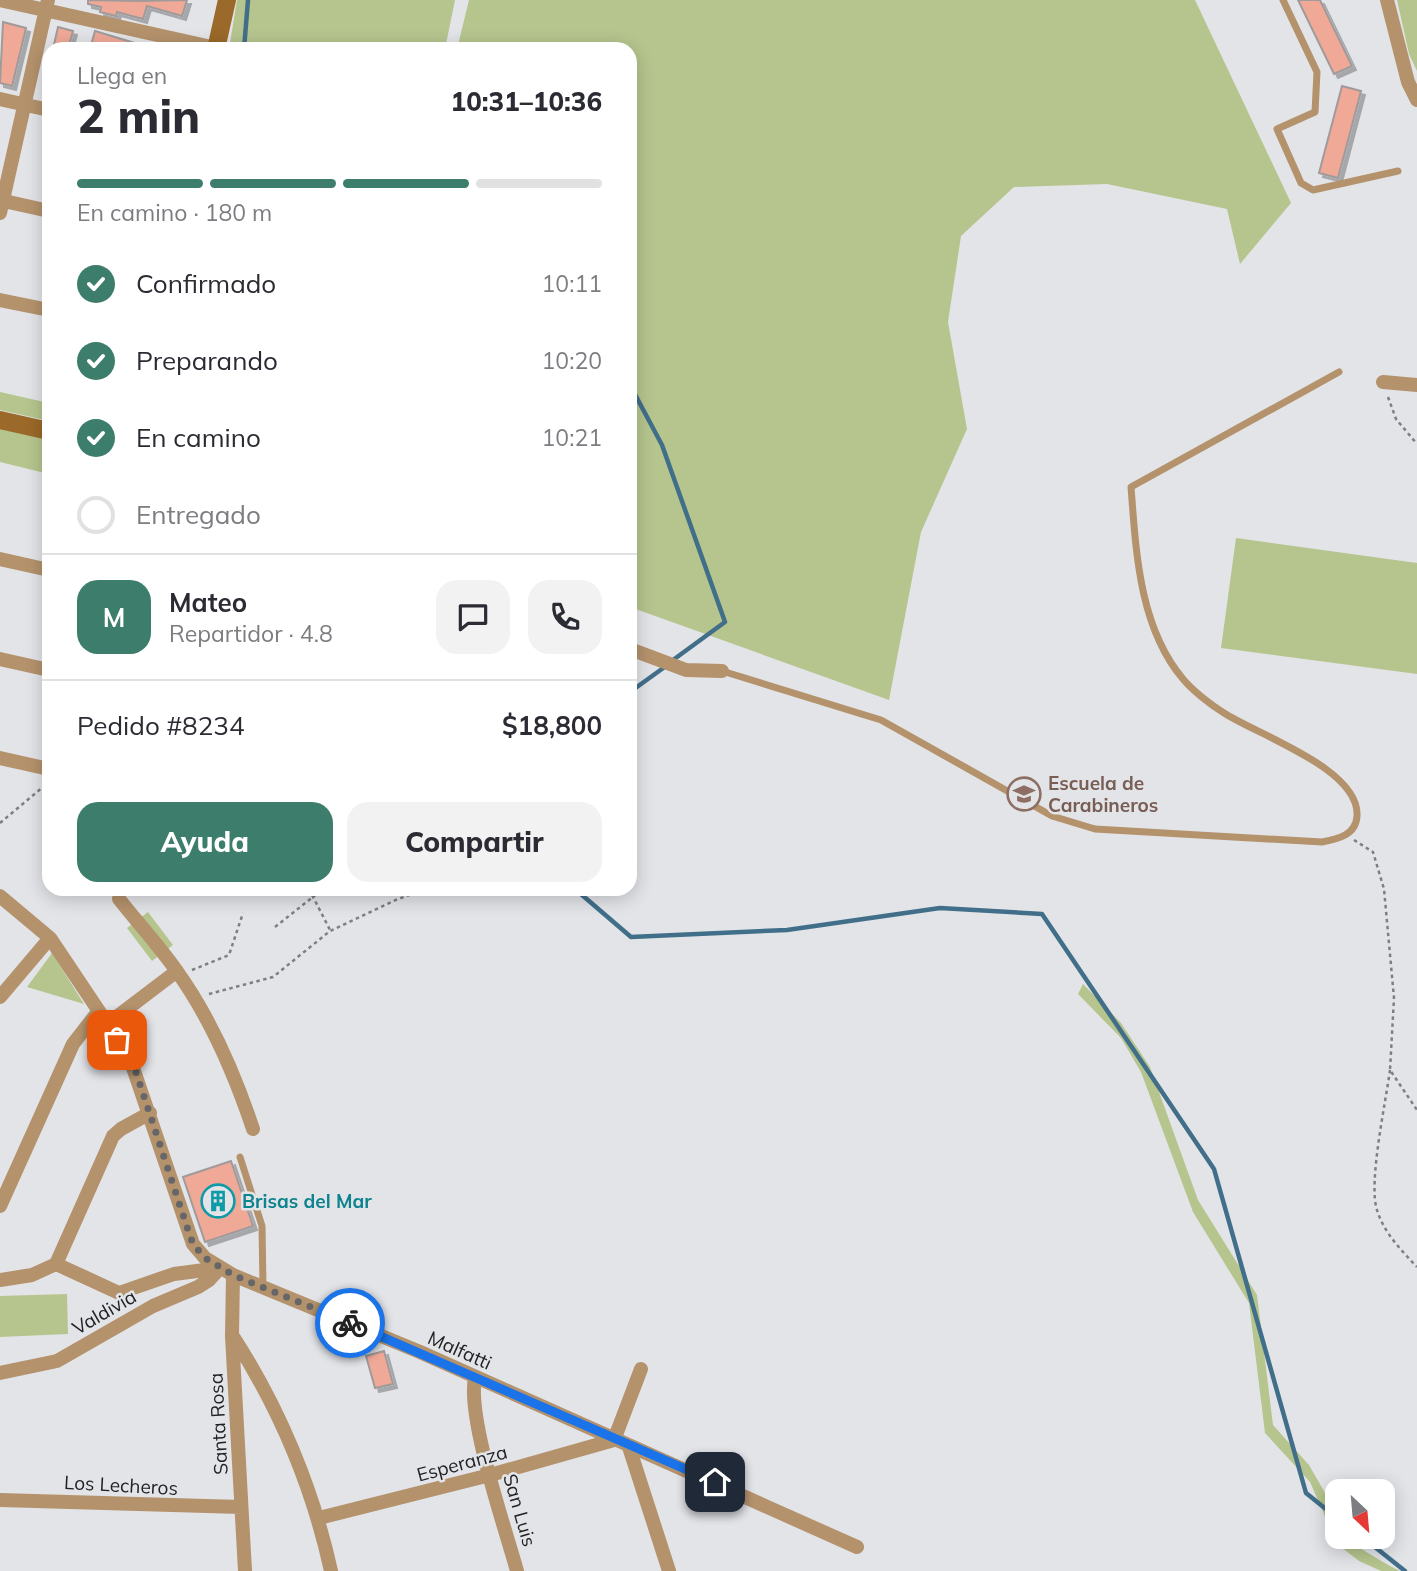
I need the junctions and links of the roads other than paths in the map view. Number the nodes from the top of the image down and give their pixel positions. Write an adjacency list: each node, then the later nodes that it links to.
1 (0, 0): 5 (street)
2 (227, 0): 7 (street)
3 (1283, 0): 12 (lane)
4 (1387, 0): 9 (street)
5 (47, 5): 6 (street); 10 (street)
6 (189, 42)
7 (218, 42)
8 (0, 99): 10 (street)
9 (1417, 100)
10 (24, 105): 11 (street); 13 (street)
11 (42, 109)
12 (1398, 171)
13 (1, 204): 14 (street)
14 (42, 210)
15 (0, 300): 16 (street)
16 (42, 309)
17 (1339, 372): 27 (lane)
18 (1383, 382): 19 (street)
19 (1417, 385)
20 (0, 420): 21 (street)
21 (42, 429)
22 (0, 559): 23 (street)
23 (42, 568)
24 (637, 652): 27 (street)
25 (0, 659): 26 (street)
26 (42, 668)
27 (722, 671)
28 (0, 758): 29 (street)
29 (42, 767)
30 (0, 896): 32 (street)
31 (119, 899): 33 (street)
32 (50, 937): 34 (street); 35 (street)
33 (178, 973): 35 (street); 37 (street)
34 (0, 997)
35 (102, 1018): 36 (street); 39 (street)
36 (150, 1113): 40 (street); 41 (street)
37 (253, 1129)
38 (240, 1157): 43 (lane)
39 (0, 1206)
40 (56, 1264): 41 (street, Malfatti); 42 (street)
41 (226, 1271): 43 (street, Malfatti); 44 (street, Santa Rosa); 46 (street, Valdivia)
42 (0, 1280)
43 (263, 1287): 47 (street, Malfatti)
44 (232, 1336): 52 (street, Santa Rosa); 53 (street)
45 (641, 1369): 48 (street)
46 (0, 1373)
47 (475, 1378): 48 (street, Malfatti); 50 (street, San Luis)
48 (614, 1440): 49 (street, Malfatti); 50 (street, Esperanza)
49 (629, 1447): 54 (street, Malfatti); 58 (street)
50 (490, 1475): 53 (street, Esperanza); 57 (street, San Luis)
51 (0, 1500): 52 (street, Los Lecheros)
52 (241, 1507): 55 (street, Santa Rosa)
53 (319, 1518): 56 (street)
54 (857, 1547)
55 (245, 1571)
56 (331, 1571)
57 (517, 1571)
58 (669, 1571)

